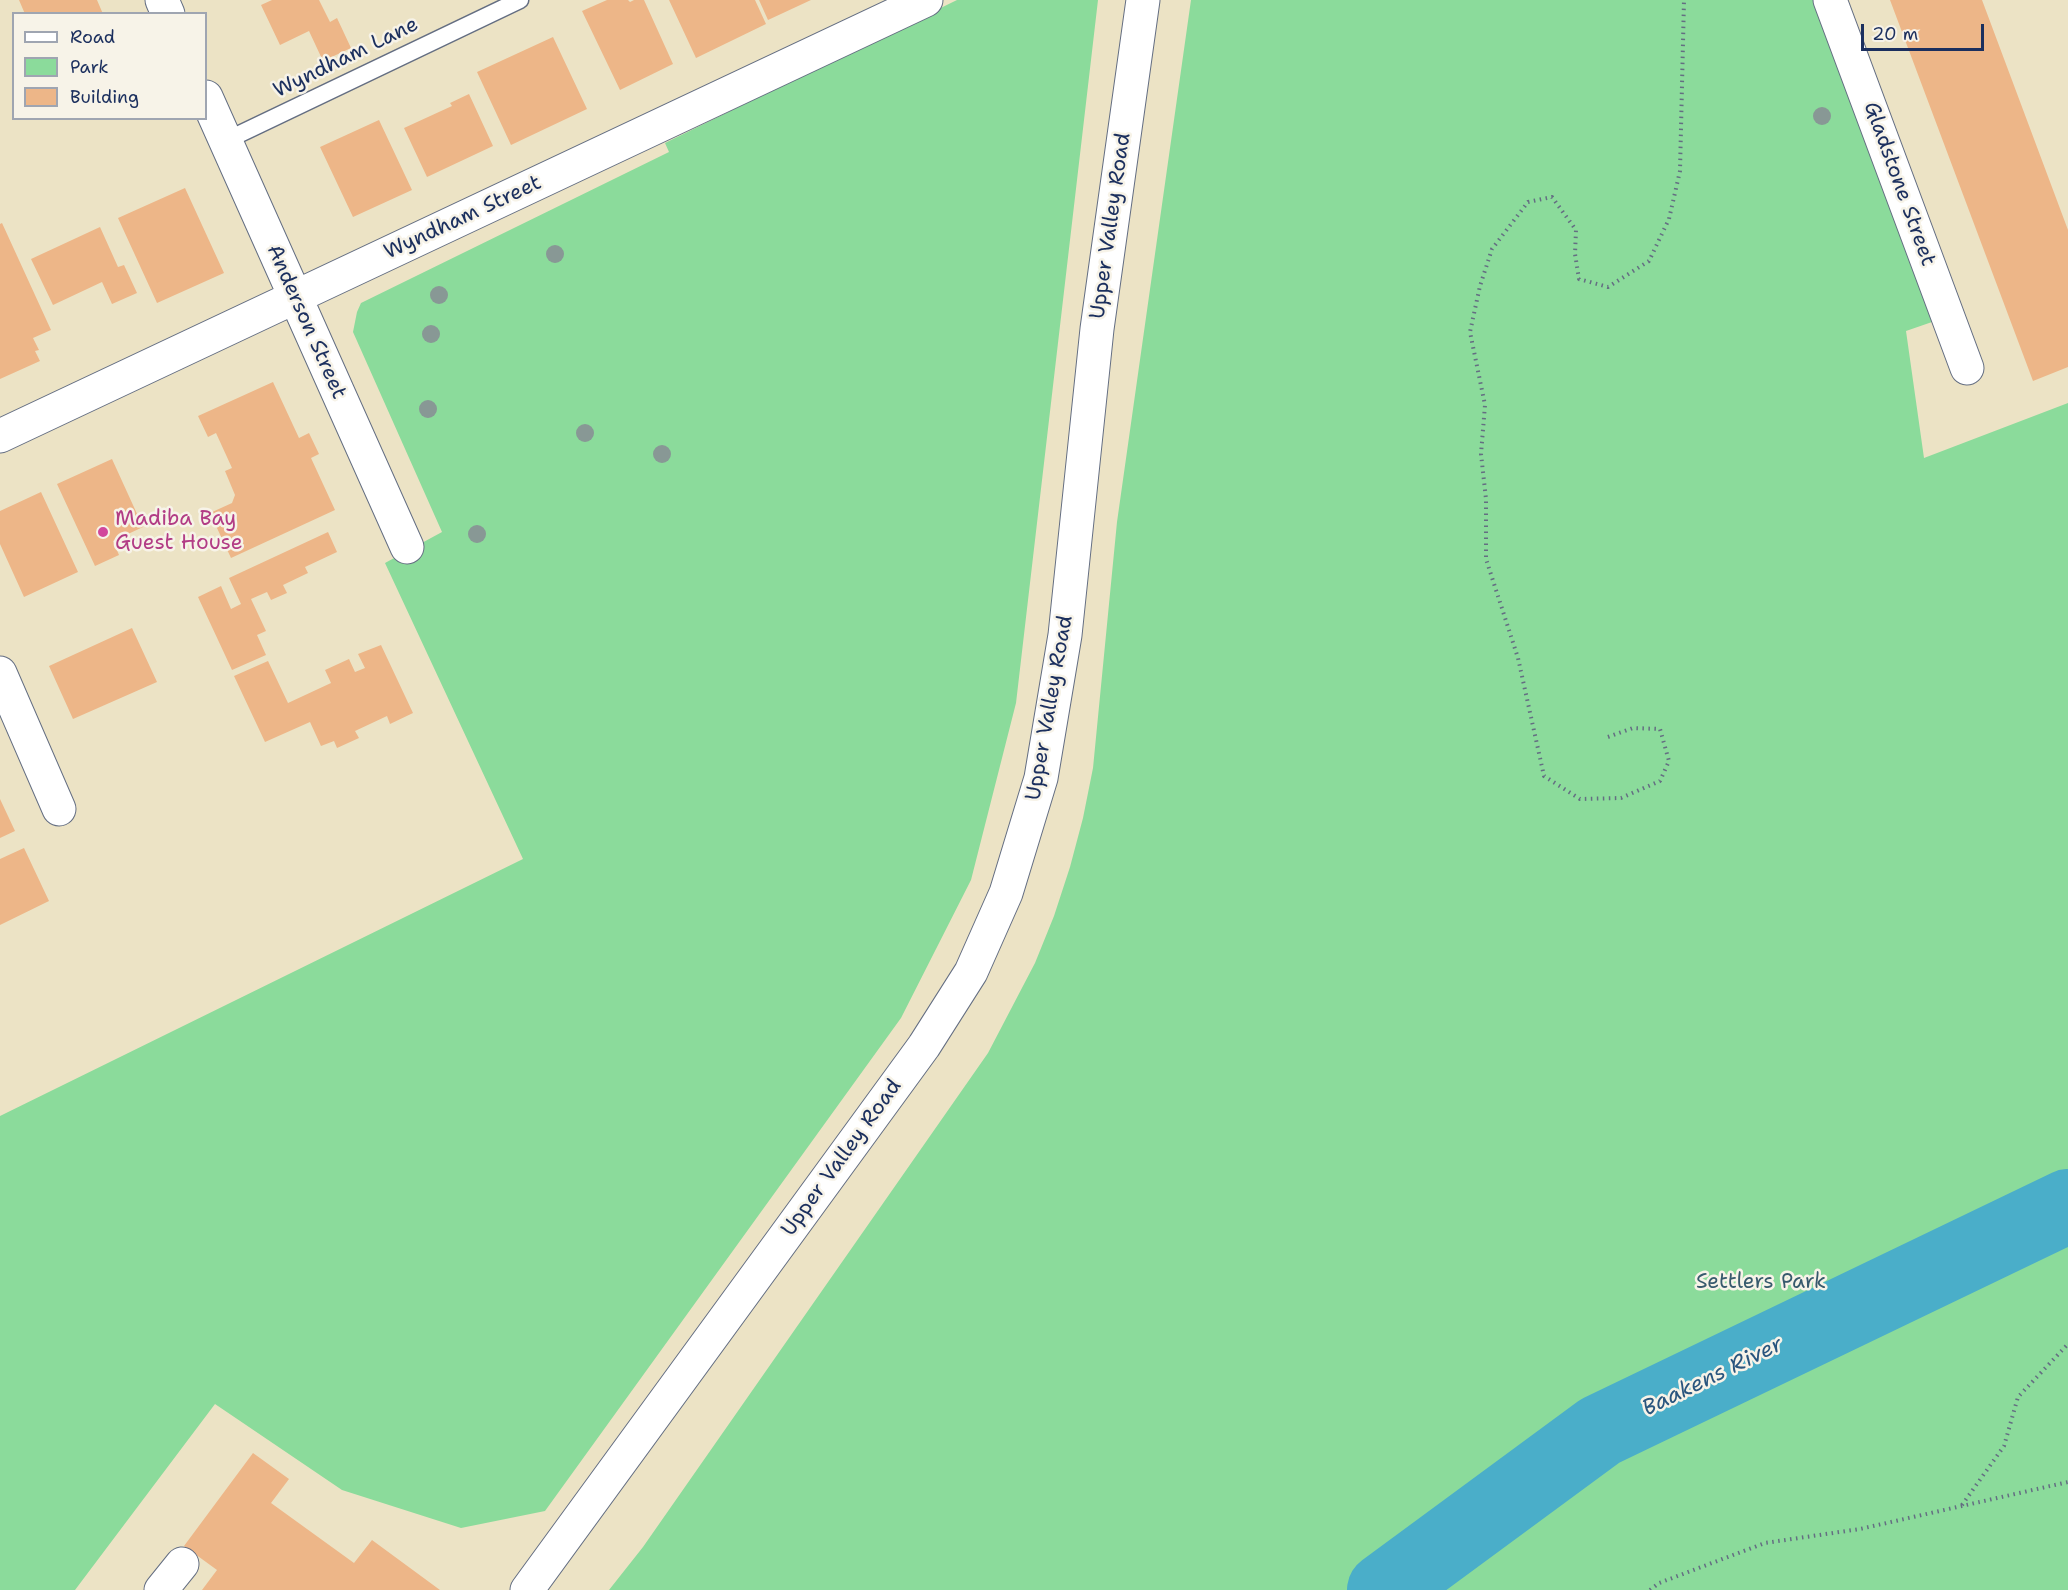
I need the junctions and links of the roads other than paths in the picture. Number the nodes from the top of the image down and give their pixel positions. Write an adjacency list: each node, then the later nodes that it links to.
1 (520, 0): 6 (lane, Wyndham Lane)
2 (926, 0): 7 (street, Wyndham Street)
3 (1143, 0): 15 (street, Upper Valley Road)
4 (1830, 0): 8 (street, Gladstone Street)
5 (207, 99): 6 (street, Anderson Street)
6 (225, 141): 7 (street, Anderson Street)
7 (295, 297): 9 (street, Wyndham Street); 10 (street, Anderson Street)
8 (1967, 368)
9 (0, 436)
10 (407, 548)
11 (0, 673): 12 (street)
12 (59, 808)
13 (182, 1564): 14 (street)
14 (161, 1590)
15 (527, 1590)

